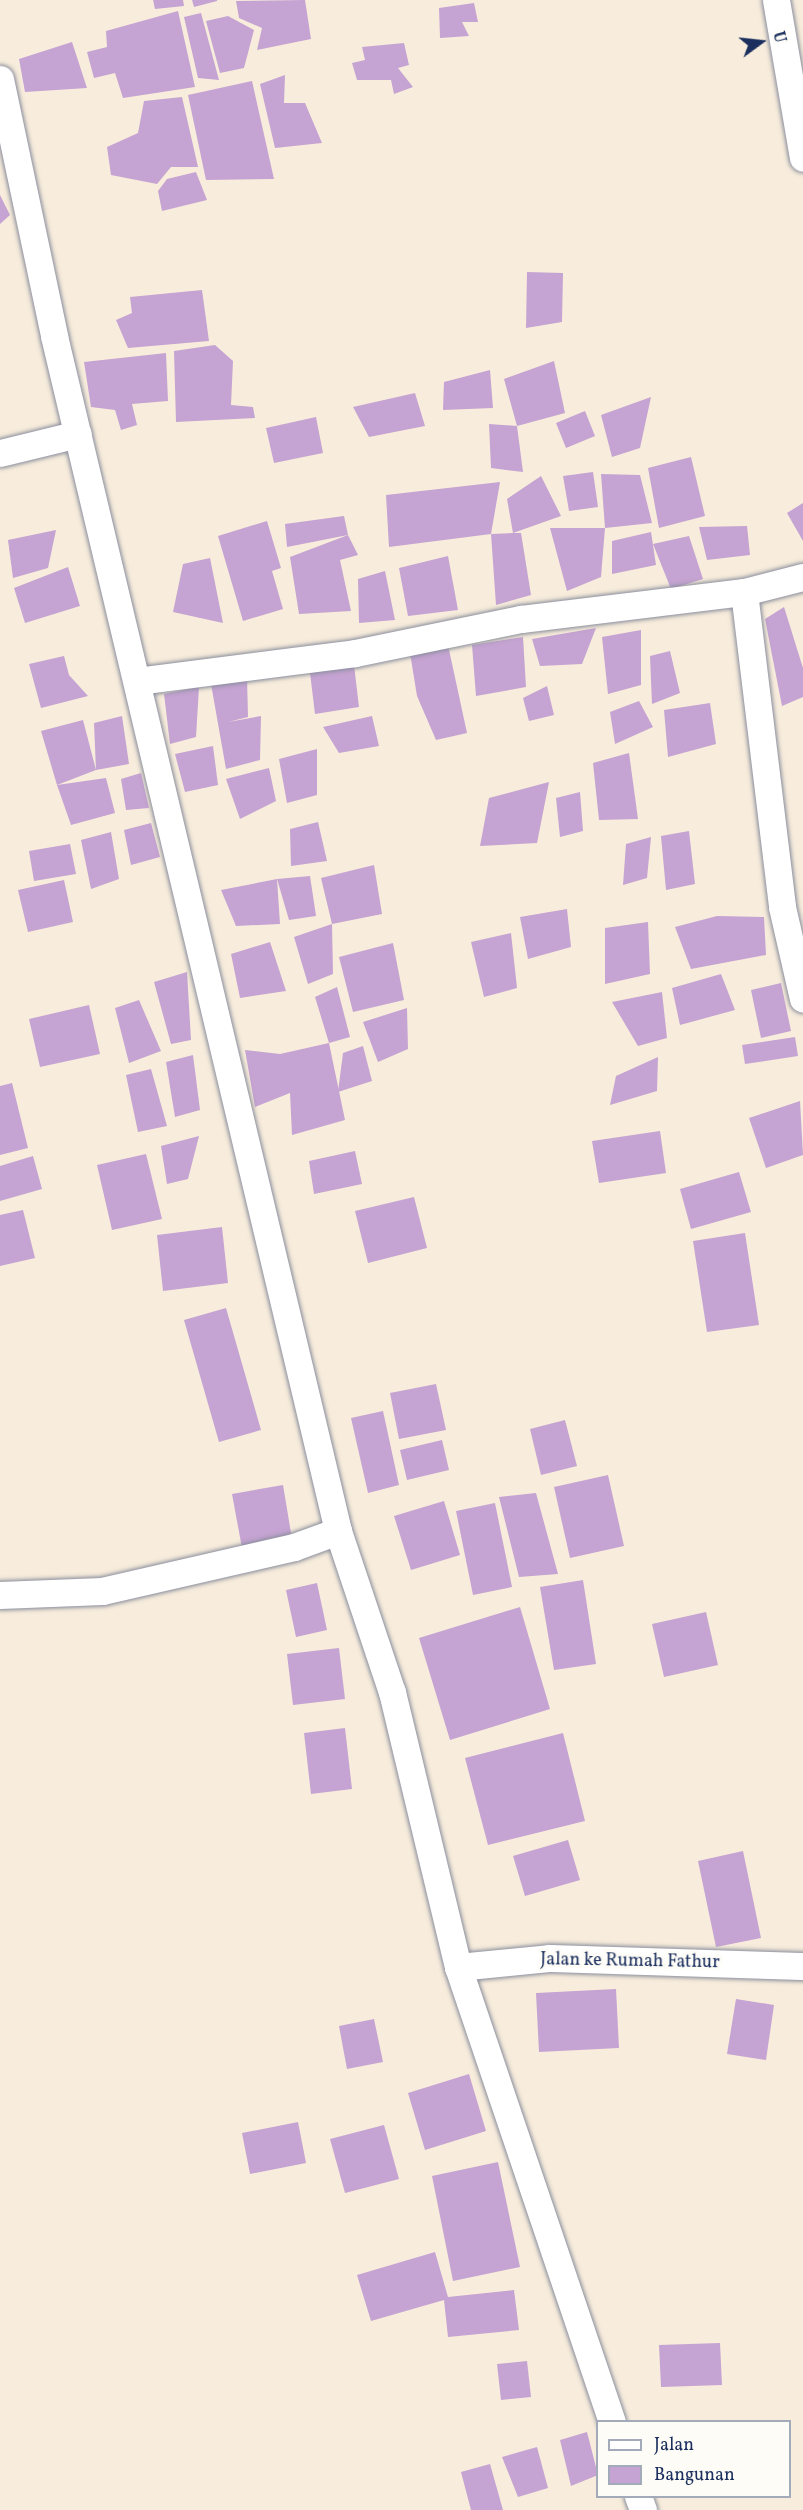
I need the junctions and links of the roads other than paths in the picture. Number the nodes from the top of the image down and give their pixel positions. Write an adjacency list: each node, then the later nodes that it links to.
1 (776, 0): 3 (street)
2 (0, 79): 4 (street)
3 (803, 158)
4 (78, 434): 5 (street); 8 (street)
5 (0, 453)
6 (803, 577): 7 (street)
7 (744, 592): 8 (street); 9 (street)
8 (137, 681): 10 (street)
9 (803, 999)
10 (338, 1531): 11 (street); 13 (street)
11 (0, 1595)
12 (803, 1966): 13 (street, Jalan ke Rumah Fathur)
13 (458, 1967): 14 (street)
14 (612, 2420)

